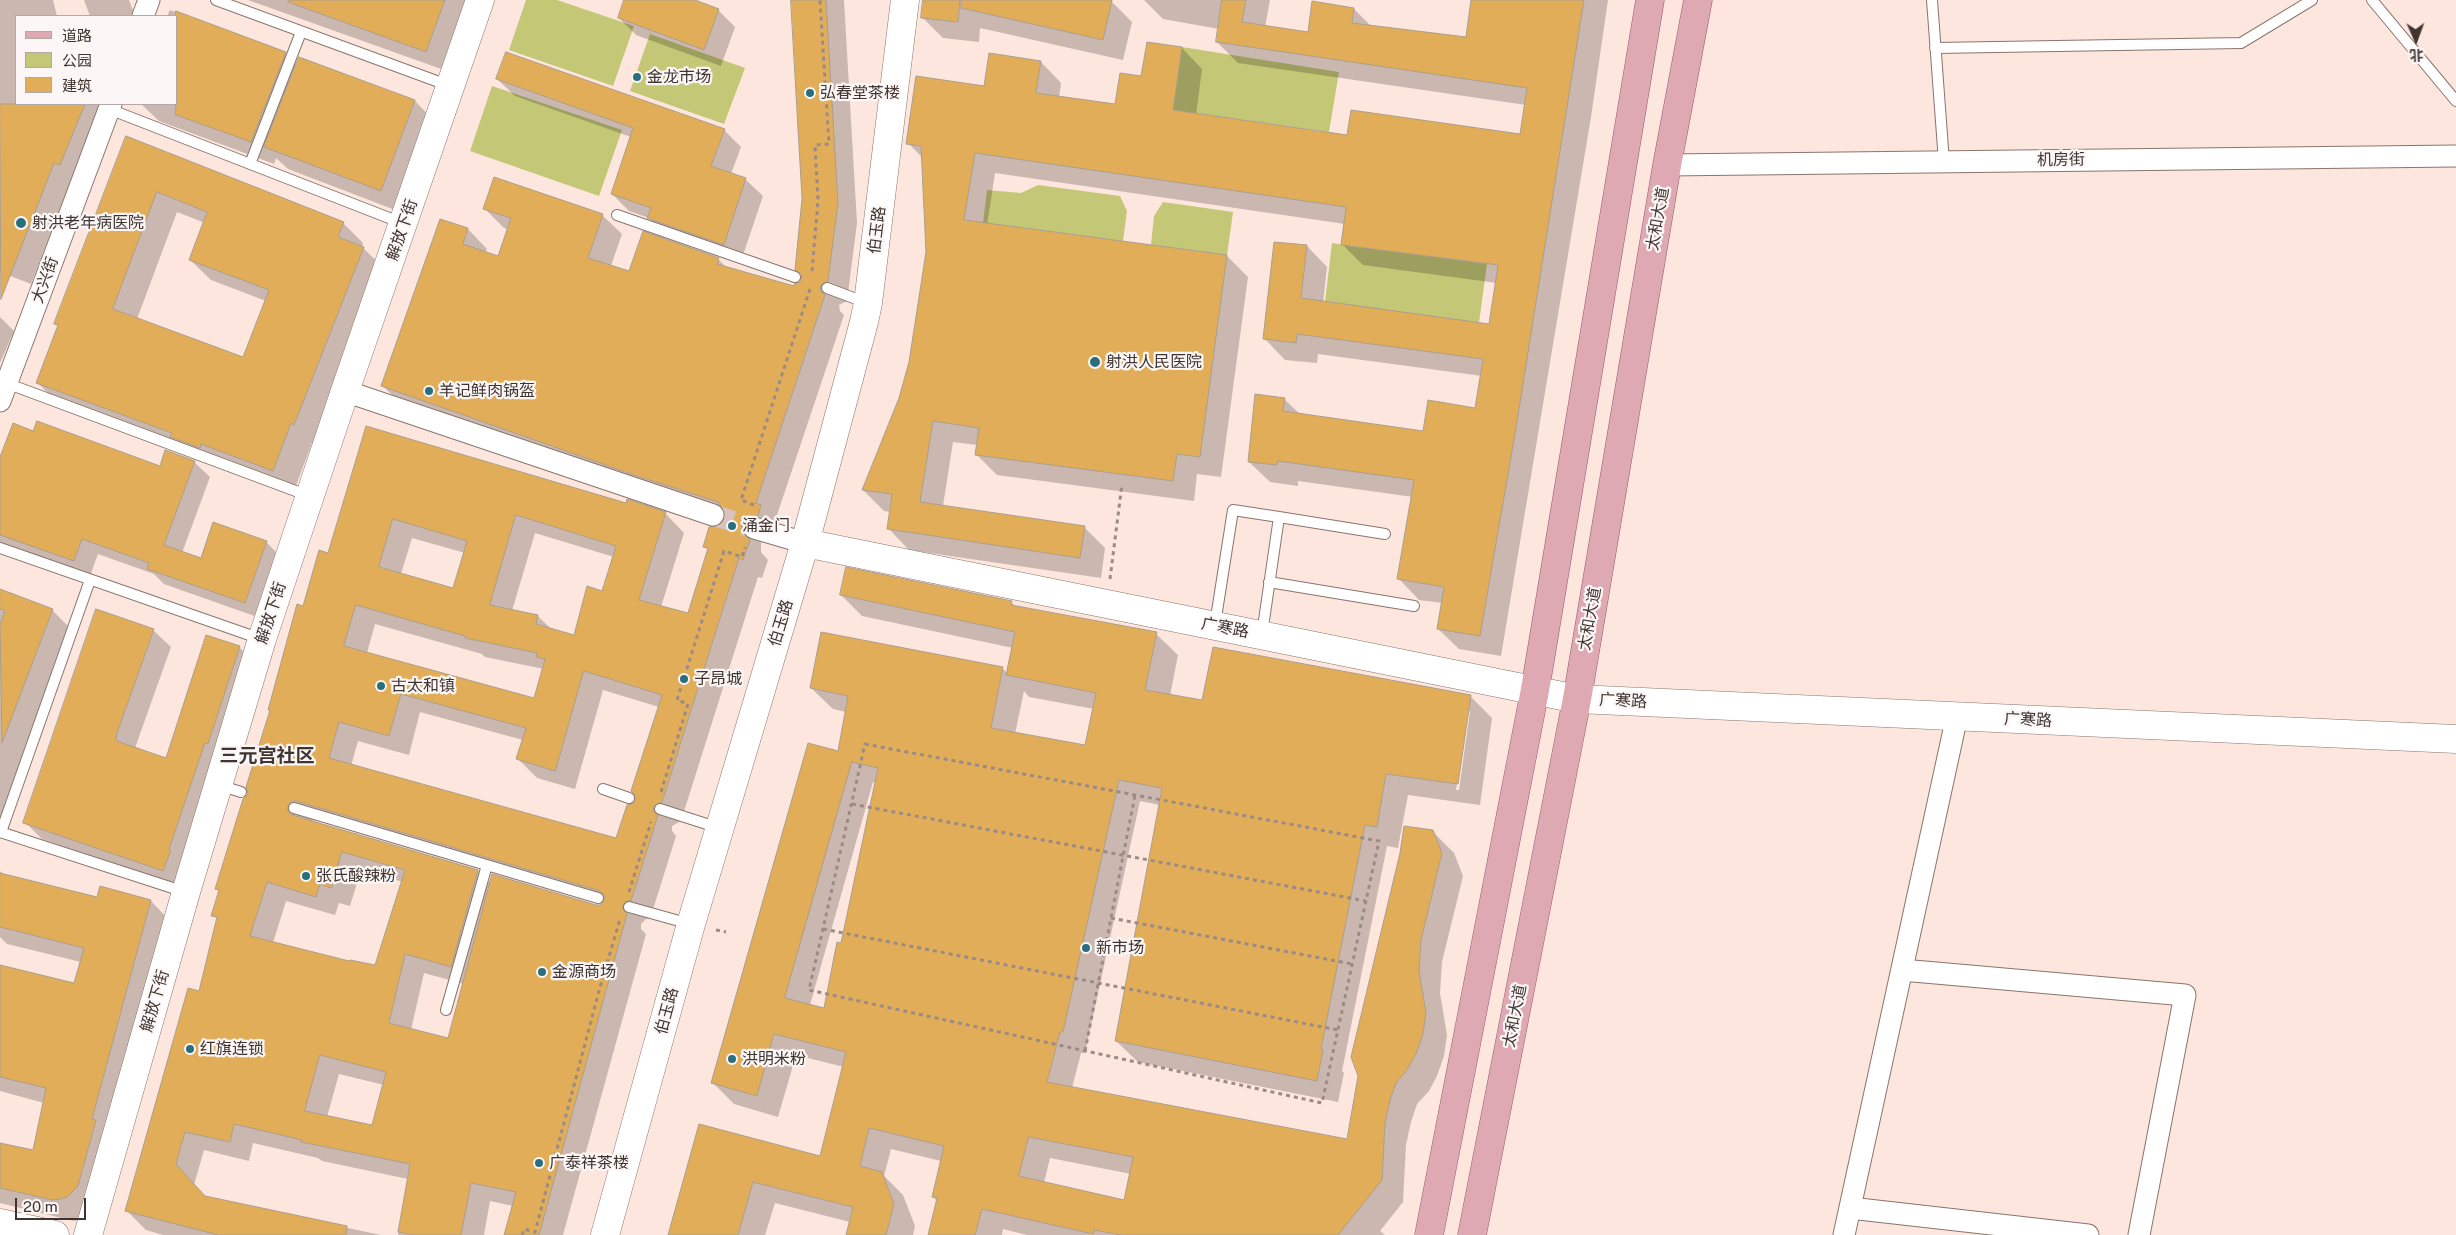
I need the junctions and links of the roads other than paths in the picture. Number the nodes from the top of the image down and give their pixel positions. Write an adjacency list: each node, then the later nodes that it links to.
1 (216, 0): 9 (lane)
2 (480, 0): 11 (street, 解放下街)
3 (905, 0): 22 (street, 伯玉路)
4 (1650, 0): 38 (main road)
5 (1698, 0): 17 (main road, 太和大道)
6 (1932, 0): 10 (lane)
7 (2312, 0): 10 (lane)
8 (2372, 0): 12 (lane)
9 (301, 32): 11 (lane); 16 (lane)
10 (1935, 48): 15 (lane)
11 (451, 87): 19 (street, 解放下街)
12 (2456, 101)
13 (110, 107): 16 (lane); 24 (street, 大兴街)
14 (2456, 156): 15 (street, 机房街)
15 (1944, 162): 17 (street, 机房街)
16 (250, 164): 19 (lane)
17 (1667, 165): 39 (main road, 太和大道)
18 (617, 215): 20 (lane)
19 (405, 224): 23 (street, 解放下街)
20 (795, 276)
21 (827, 288): 22 (lane)
22 (868, 303): 30 (street, 伯玉路)
23 (345, 391): 25 (street, 解放下街); 26 (street)
24 (3, 392): 25 (lane)
25 (310, 497): 37 (street, 解放下街)
26 (713, 515)
27 (1279, 517): 29 (lane); 33 (lane); 35 (lane)
28 (750, 534): 30 (street)
29 (1385, 534)
30 (805, 543): 35 (street, 广寒路); 46 (street, 伯玉路)
31 (0, 548): 32 (lane)
32 (90, 580): 37 (lane); 47 (lane)
33 (1269, 582): 34 (lane); 36 (lane)
34 (1414, 606)
35 (1214, 626): 36 (street, 广寒路)
36 (1262, 635): 38 (street, 广寒路)
37 (262, 640): 49 (street, 解放下街)
38 (1534, 690): 39 (street, 广寒路); 60 (main road)
39 (1577, 699): 40 (street, 广寒路); 61 (main road, 太和大道)
40 (1958, 716): 41 (street, 广寒路); 53 (street)
41 (2456, 739)
42 (603, 789): 43 (lane)
43 (629, 798)
44 (659, 804): 46 (lane)
45 (294, 808): 48 (lane)
46 (720, 828): 52 (street, 伯玉路)
47 (0, 832): 49 (lane)
48 (487, 865): 50 (lane); 54 (lane)
49 (186, 892): 58 (street, 解放下街)
50 (598, 898)
51 (628, 903): 52 (lane)
52 (691, 924): 59 (street, 伯玉路)
53 (1902, 970): 55 (street); 64 (street)
54 (446, 1010)
55 (1850, 1208): 62 (street); 63 (street)
56 (0, 1223): 57 (street)
57 (55, 1235)
58 (88, 1235)
59 (605, 1235)
60 (1429, 1235)
61 (1472, 1235)
62 (1844, 1235)
63 (2088, 1235)
64 (2139, 1235)

